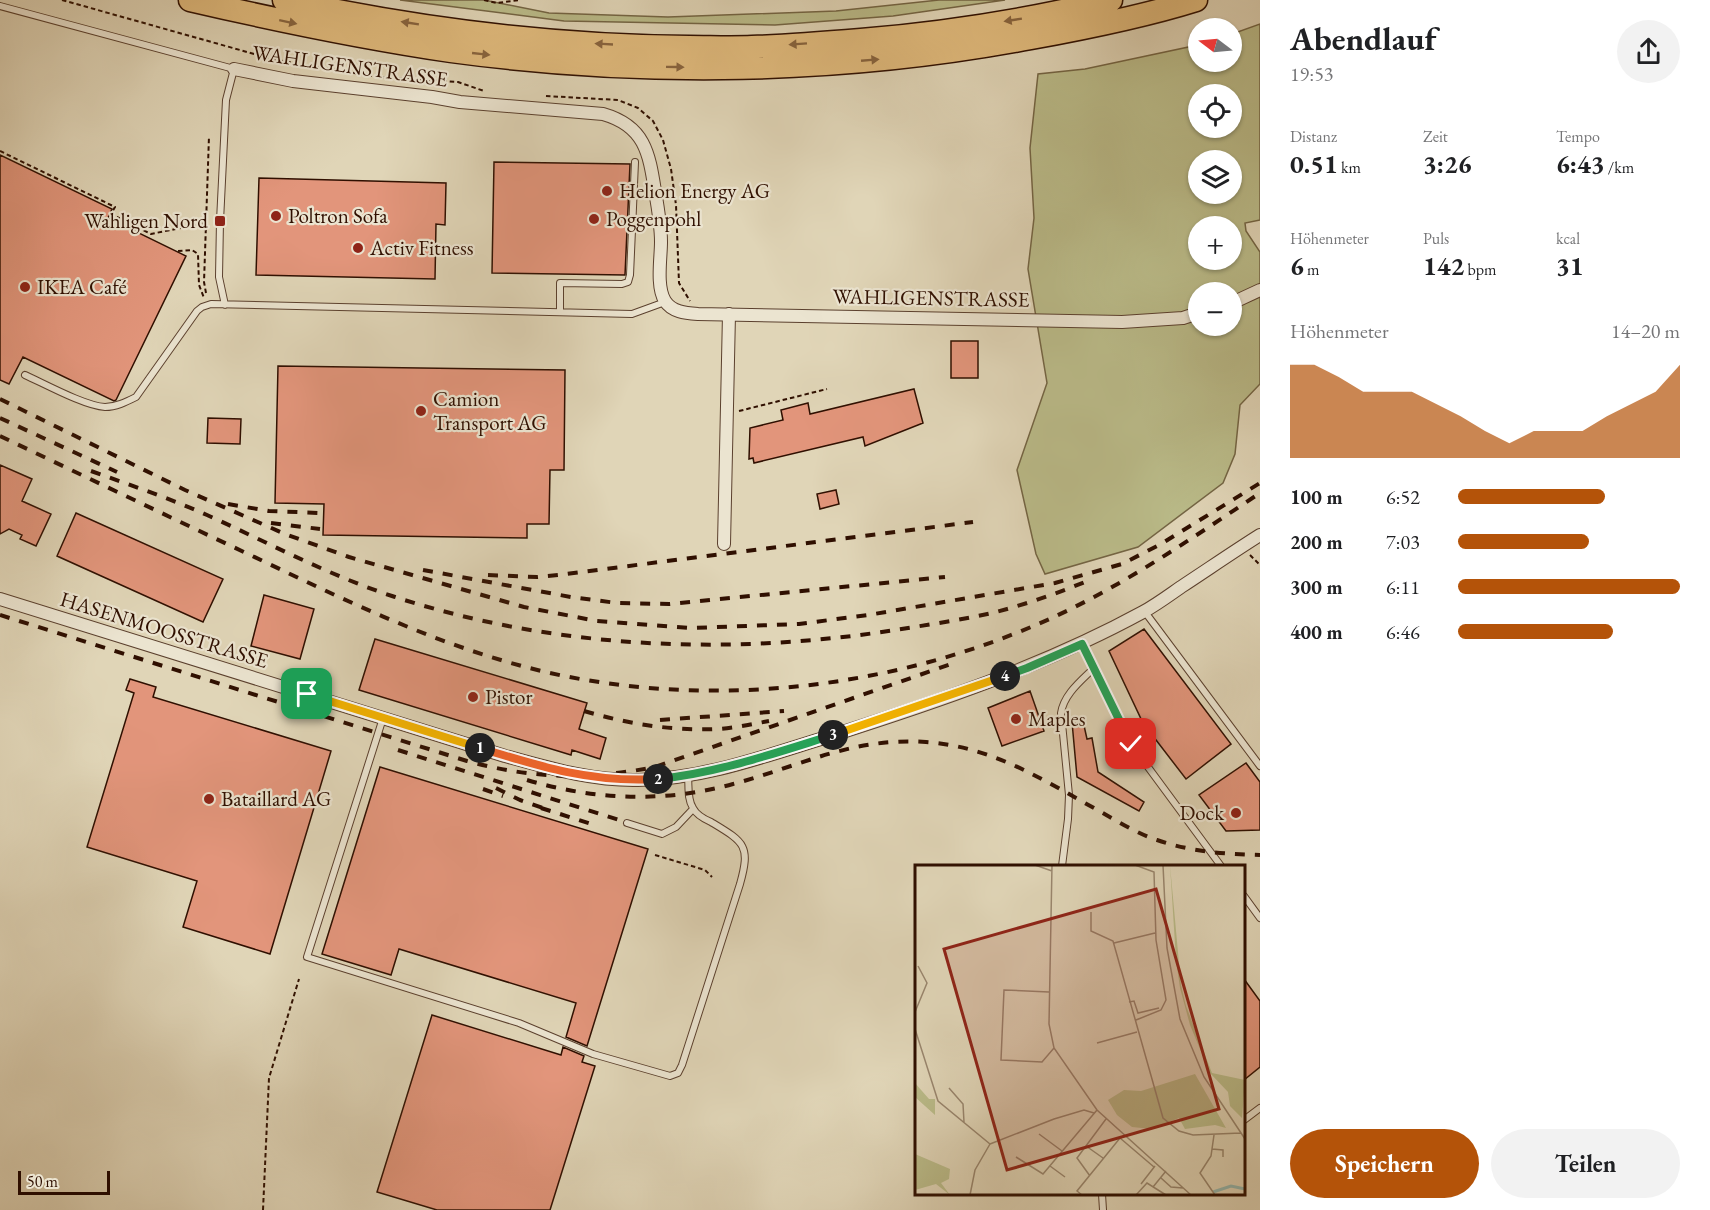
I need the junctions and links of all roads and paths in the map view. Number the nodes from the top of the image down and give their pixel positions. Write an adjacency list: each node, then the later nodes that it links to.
1 (190, 0): 6 (highway, one-way to 6)
2 (284, 0): 5 (highway, one-way to 2)
3 (484, 0): 4 (path)
4 (520, 0)
5 (1111, 0)
6 (1196, 0)
7 (0, 6): 8 (lane)
8 (234, 69): 17 (street, WAHLIGENSTRASSE); 19 (lane, WAHLIGENSTRASSE)
9 (209, 136): 12 (path)
10 (0, 151): 12 (path)
11 (634, 162): 20 (lane)
12 (205, 223): 15 (path)
13 (178, 251): 18 (path)
14 (1260, 290): 16 (street)
15 (206, 293)
16 (1242, 298)
17 (665, 302): 20 (lane); 21 (street, WAHLIGENSTRASSE)
18 (209, 305): 19 (lane); 23 (lane)
19 (225, 305): 20 (lane)
20 (560, 312)
21 (729, 314): 22 (street, WAHLIGENSTRASSE); 25 (street)
22 (1188, 316)
23 (25, 375)
24 (826, 389): 25 (path)
25 (727, 415): 27 (street)
26 (1260, 535): 31 (street, HASENMOOSSTRASSE)
27 (724, 544)
28 (1248, 552): 29 (path)
29 (1260, 565)
30 (0, 599): 34 (street, HASENMOOSSTRASSE)
31 (1144, 611): 32 (street, HASENMOOSSTRASSE); 36 (lane)
32 (1082, 644): 33 (lane); 38 (street, HASENMOOSSTRASSE)
33 (1094, 668): 42 (lane); 43 (lane)
34 (383, 718): 38 (street, HASENMOOSSTRASSE); 39 (lane)
35 (1260, 750): 36 (lane)
36 (1253, 756): 37 (lane)
37 (1260, 766)
38 (688, 776): 39 (lane)
39 (693, 809): 40 (lane)
40 (627, 823)
41 (655, 855): 44 (path)
42 (1062, 865)
43 (1220, 865)
44 (712, 876)
45 (1245, 897): 46 (lane)
46 (1260, 918)
47 (299, 979): 50 (path)
48 (1260, 1108): 49 (lane)
49 (1245, 1119)
50 (263, 1210)

